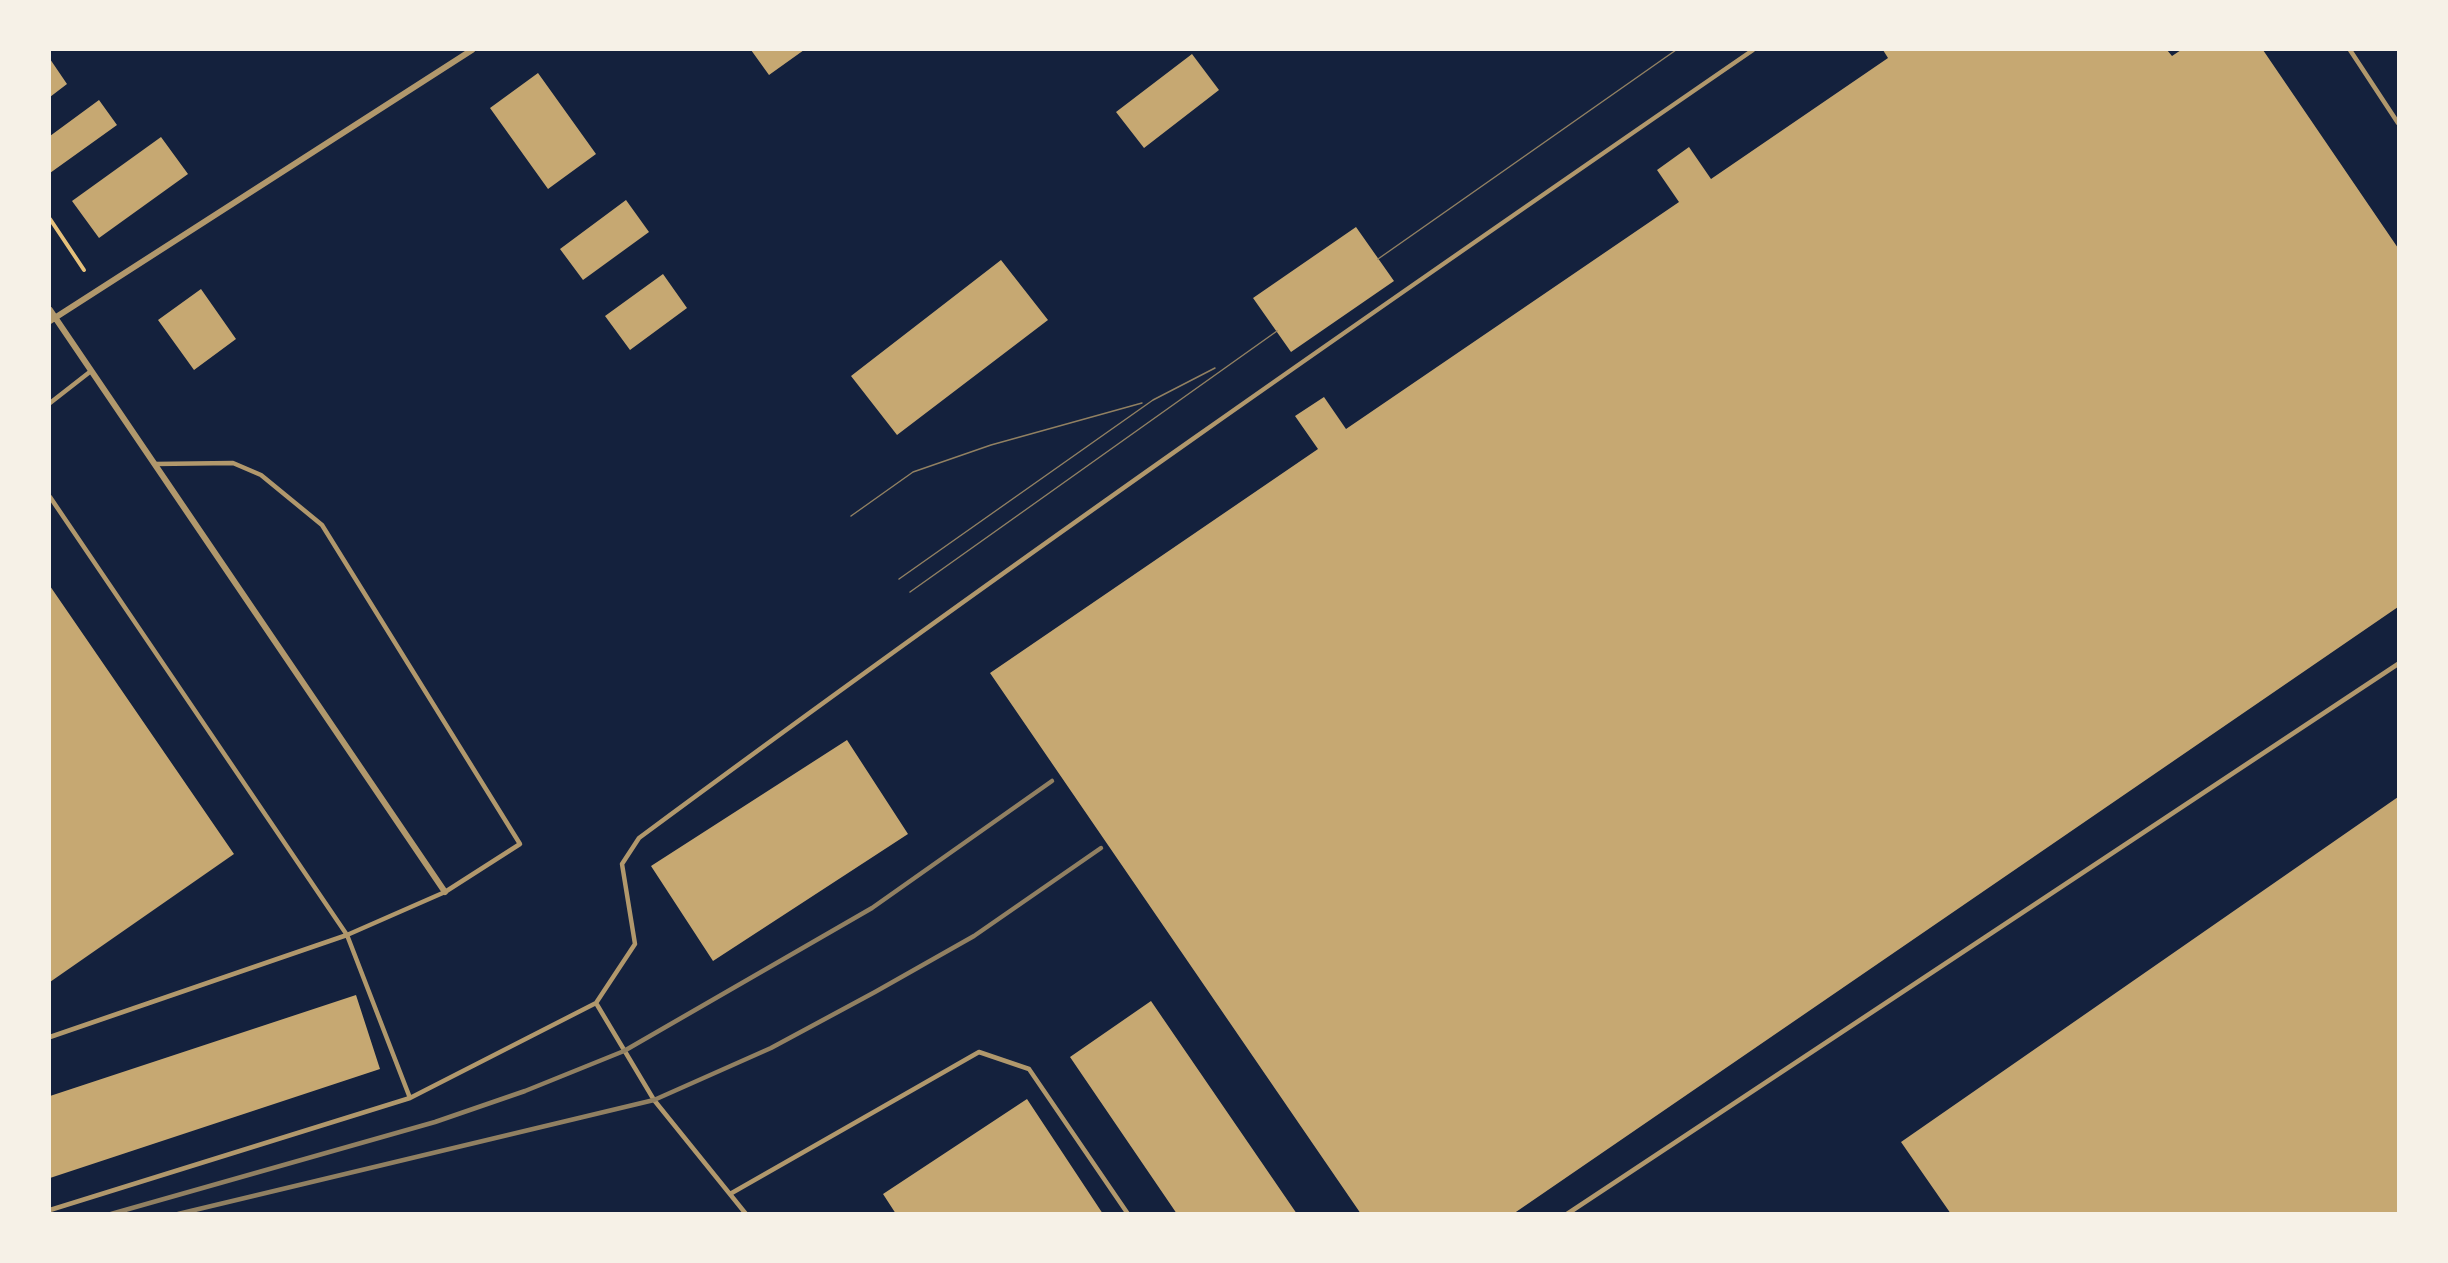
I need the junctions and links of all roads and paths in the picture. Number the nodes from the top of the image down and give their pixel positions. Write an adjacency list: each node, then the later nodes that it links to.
1 (472, 50): 6 (street)
2 (1753, 50): 16 (lane)
3 (2350, 50): 4 (lane)
4 (2398, 123)
5 (50, 219): 6 (path)
6 (98, 290): 8 (street)
7 (50, 310): 8 (street)
8 (52, 320): 9 (street)
9 (91, 371): 10 (lane); 11 (street)
10 (50, 403)
11 (154, 464): 14 (street); 14 (lane)
12 (50, 497): 15 (lane)
13 (2398, 664): 23 (lane)
14 (445, 892): 15 (lane)
15 (347, 934): 17 (lane); 18 (lane)
16 (596, 1003): 18 (lane); 19 (lane)
17 (50, 1037)
18 (410, 1098): 20 (lane)
19 (730, 1194): 21 (lane); 22 (lane)
20 (50, 1210)
21 (746, 1214)
22 (1128, 1214)
23 (1567, 1214)

